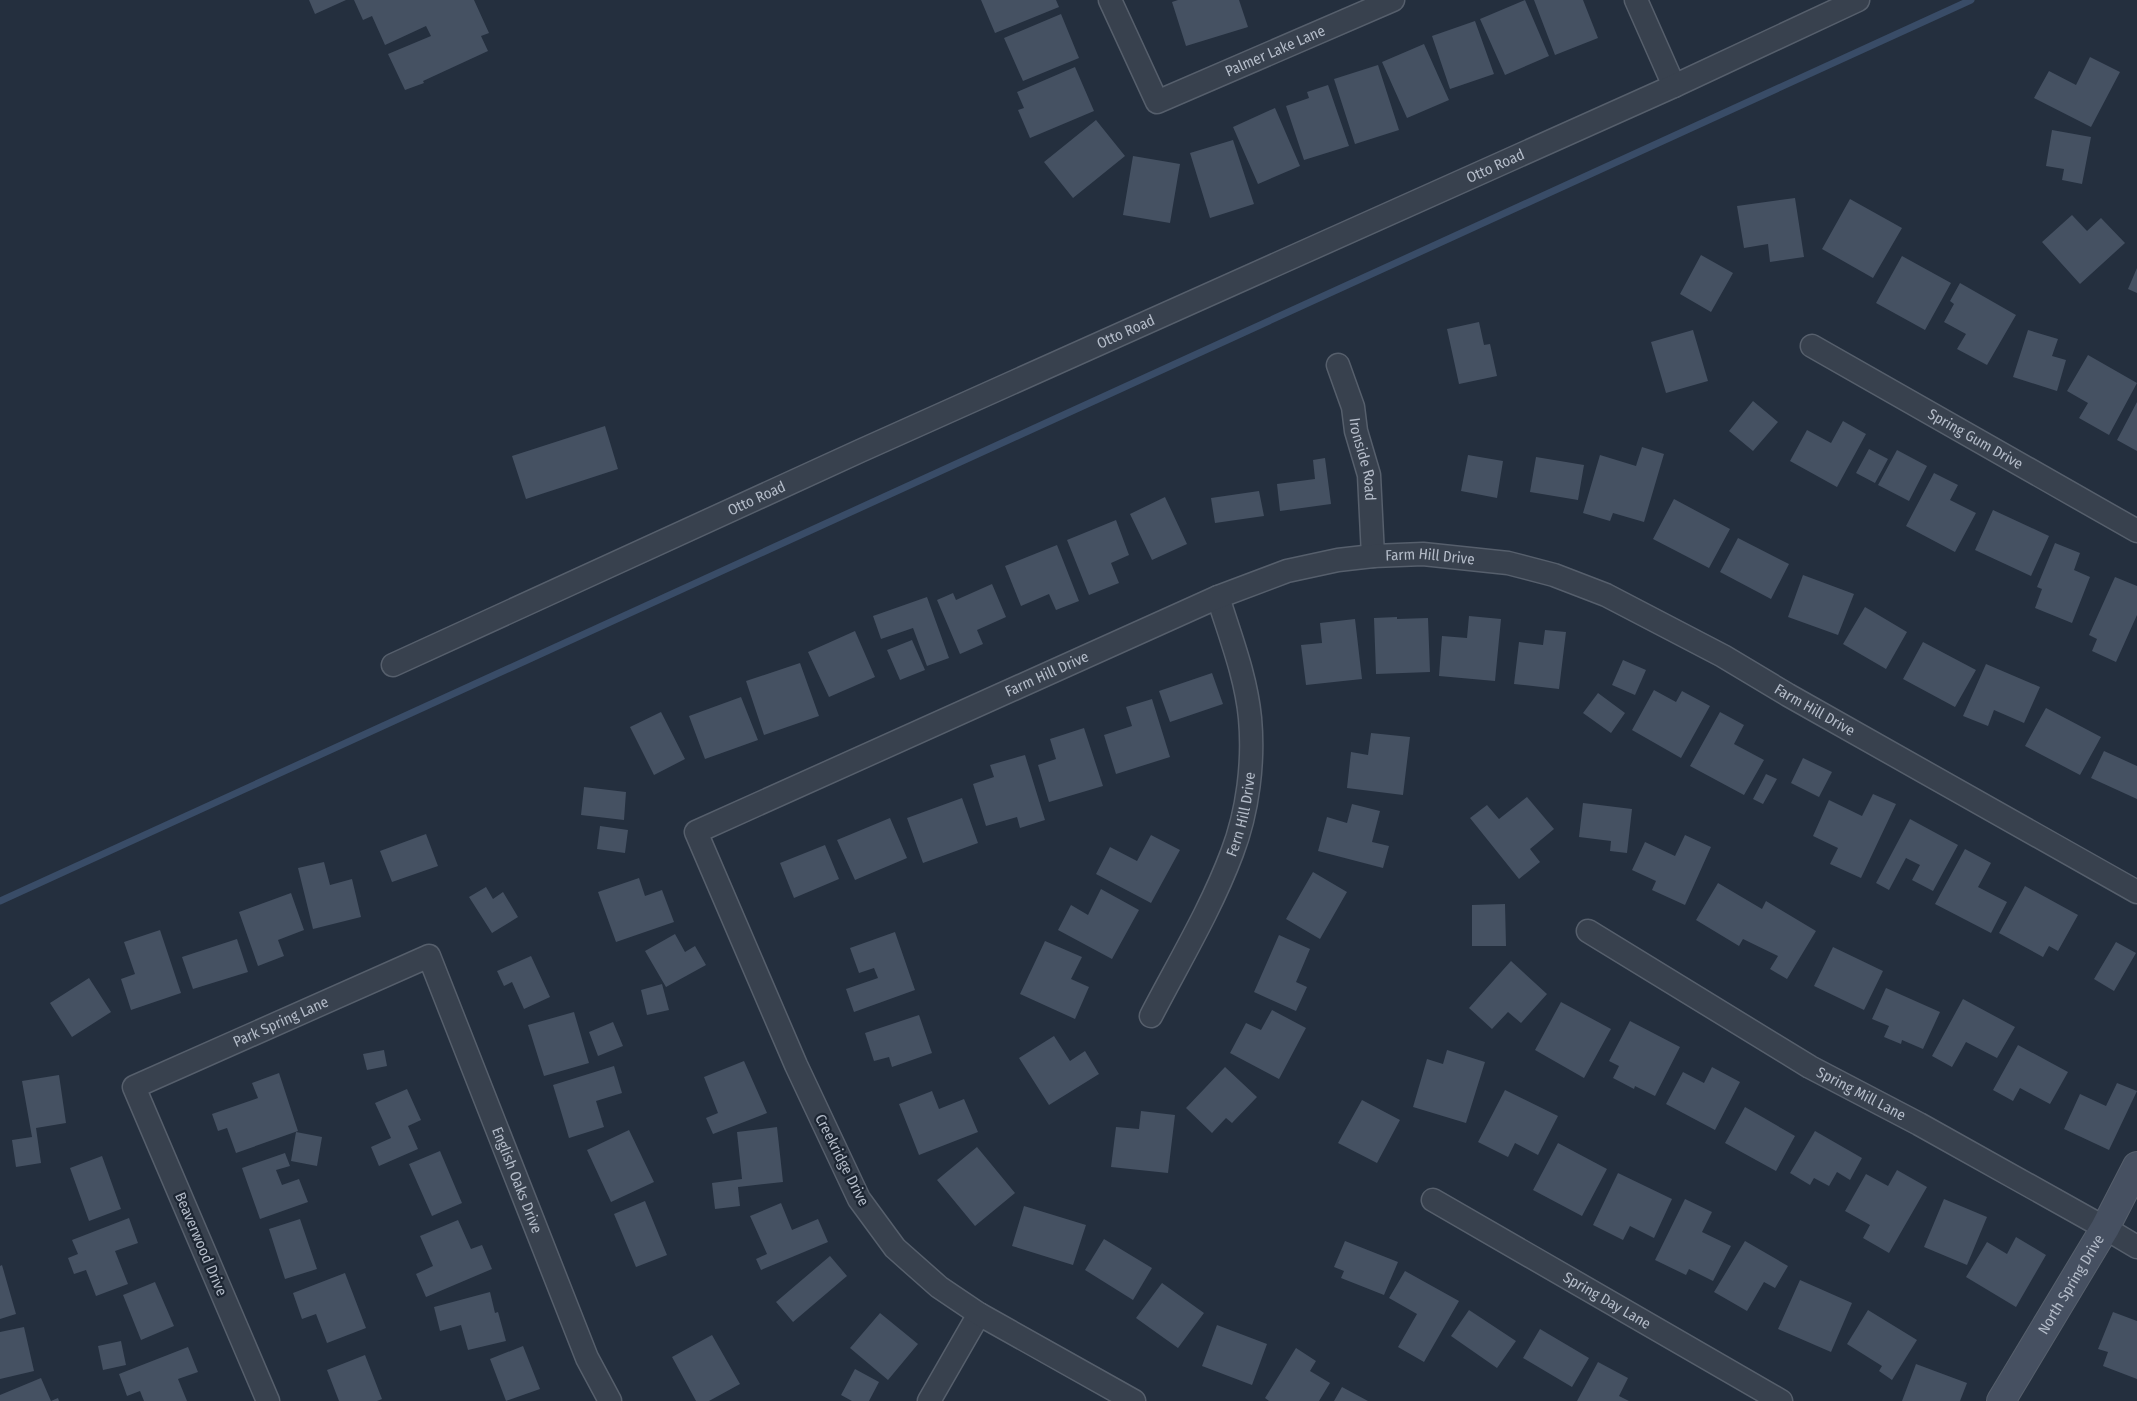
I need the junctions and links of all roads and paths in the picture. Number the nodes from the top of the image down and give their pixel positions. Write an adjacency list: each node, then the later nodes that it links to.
1 (1110, 0): 2 (street, Palmer Lake Lane)
2 (1393, 0)
3 (1636, 0): 5 (street)
4 (1858, 0): 5 (street, Otto Road)
5 (1674, 86): 11 (street, Otto Road)
6 (1812, 346): 8 (street, Spring Gum Drive)
7 (1338, 365): 9 (street, Ironside Road)
8 (2137, 531)
9 (1373, 556): 10 (street, Farm Hill Drive); 13 (street, Farm Hill Drive)
10 (1218, 597): 12 (street, Farm Hill Drive); 16 (street, Fern Hill Drive)
11 (394, 665)
12 (696, 832): 22 (street, Creekridge Drive)
13 (2137, 892)
14 (1588, 931): 20 (street, Spring Mill Lane)
15 (429, 956): 17 (street, Park Spring Lane); 24 (street, English Oaks Drive)
16 (1151, 1016)
17 (134, 1086): 23 (street, Beaverwood Drive)
18 (2137, 1166): 20 (street, North Spring Drive)
19 (1433, 1200): 27 (street, Spring Day Lane)
20 (2105, 1228): 21 (street, Spring Mill Lane); 28 (street, North Spring Drive)
21 (2137, 1248)
22 (979, 1314): 25 (street); 26 (street, Creekridge Drive)
23 (268, 1401)
24 (610, 1401)
25 (929, 1401)
26 (1134, 1401)
27 (1781, 1401)
28 (2000, 1401)

